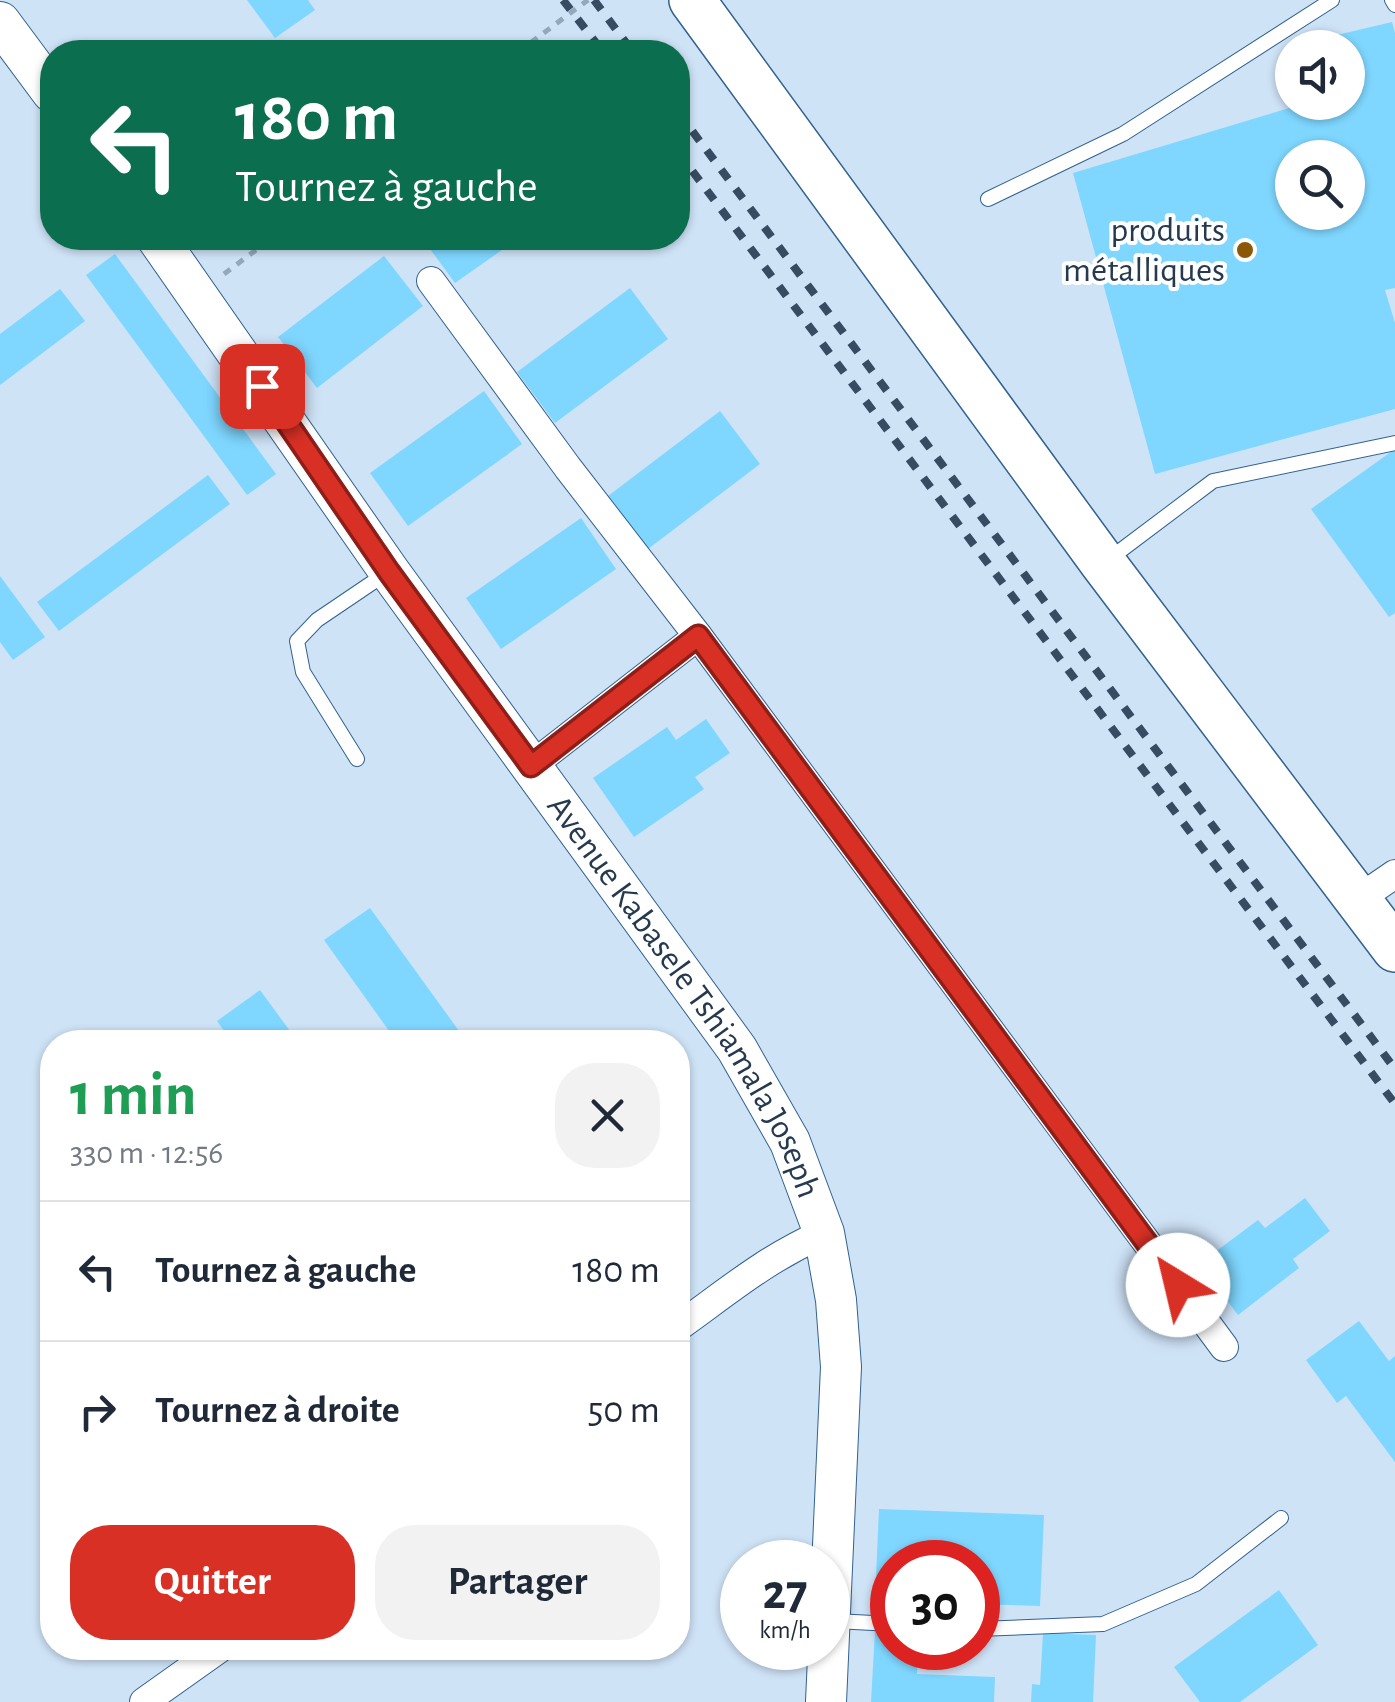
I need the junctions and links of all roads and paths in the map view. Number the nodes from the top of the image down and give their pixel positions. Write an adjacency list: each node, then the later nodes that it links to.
1 (588, 0): 5 (path)
2 (692, 0): 13 (main road)
3 (1332, 0): 7 (lane)
4 (0, 22): 6 (main road)
5 (534, 40)
6 (40, 76)
7 (988, 199)
8 (166, 250): 11 (main road, Avenue Kabasele Tshiamala Joseph)
9 (256, 250): 11 (path)
10 (431, 281): 15 (street)
11 (198, 294): 14 (main road, Avenue Kabasele Tshiamala Joseph)
12 (1395, 443): 13 (lane)
13 (1104, 564): 19 (main road)
14 (389, 572): 16 (lane); 17 (main road, Avenue Kabasele Tshiamala Joseph)
15 (698, 636): 17 (street); 23 (street)
16 (357, 759)
17 (531, 766): 21 (main road, Avenue Kabasele Tshiamala Joseph)
18 (1395, 874): 19 (street)
19 (1358, 900): 20 (main road)
20 (1395, 950)
21 (824, 1234): 22 (street); 25 (main road, Avenue Kabasele Tshiamala Joseph)
22 (690, 1318)
23 (1224, 1347)
24 (1281, 1518): 26 (lane)
25 (833, 1540)
26 (1000, 1627)
27 (203, 1660): 29 (street)
28 (827, 1670): 30 (main road, Avenue Kabasele Tshiamala Joseph)
29 (144, 1702)
30 (826, 1702)

